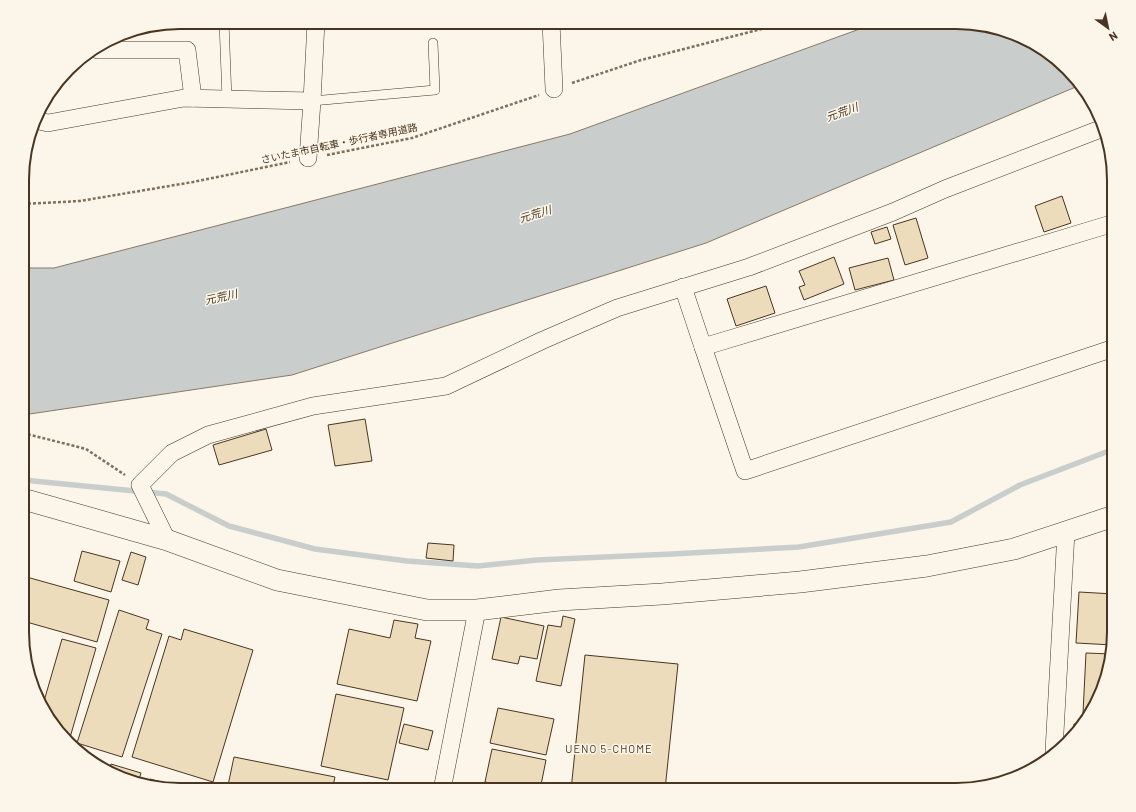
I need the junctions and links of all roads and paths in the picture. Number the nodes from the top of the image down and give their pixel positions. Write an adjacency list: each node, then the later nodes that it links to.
1 (224, 29): 9 (lane)
2 (316, 29): 10 (street)
3 (551, 29): 7 (street)
4 (762, 29): 7 (path, さいたま市自転車・歩行者専用道路)
5 (433, 43): 10 (lane)
6 (102, 50): 8 (street)
7 (554, 89): 13 (path, さいたま市自転車・歩行者専用道路)
8 (193, 98): 9 (street); 11 (street)
9 (227, 99): 10 (street)
10 (312, 101): 13 (street)
11 (40, 121)
12 (1098, 129): 16 (street)
13 (308, 158): 14 (path, さいたま市自転車・歩行者専用道路)
14 (29, 204)
15 (1107, 225): 17 (street)
16 (684, 287): 17 (street); 20 (street)
17 (703, 347): 18 (street)
18 (1107, 350)
19 (29, 435): 20 (path)
20 (140, 484): 24 (street)
21 (29, 501): 24 (street)
22 (1107, 518): 23 (street)
23 (1066, 532): 25 (street); 26 (street)
24 (167, 540): 25 (street)
25 (477, 610): 27 (street)
26 (1054, 747)
27 (443, 783)

